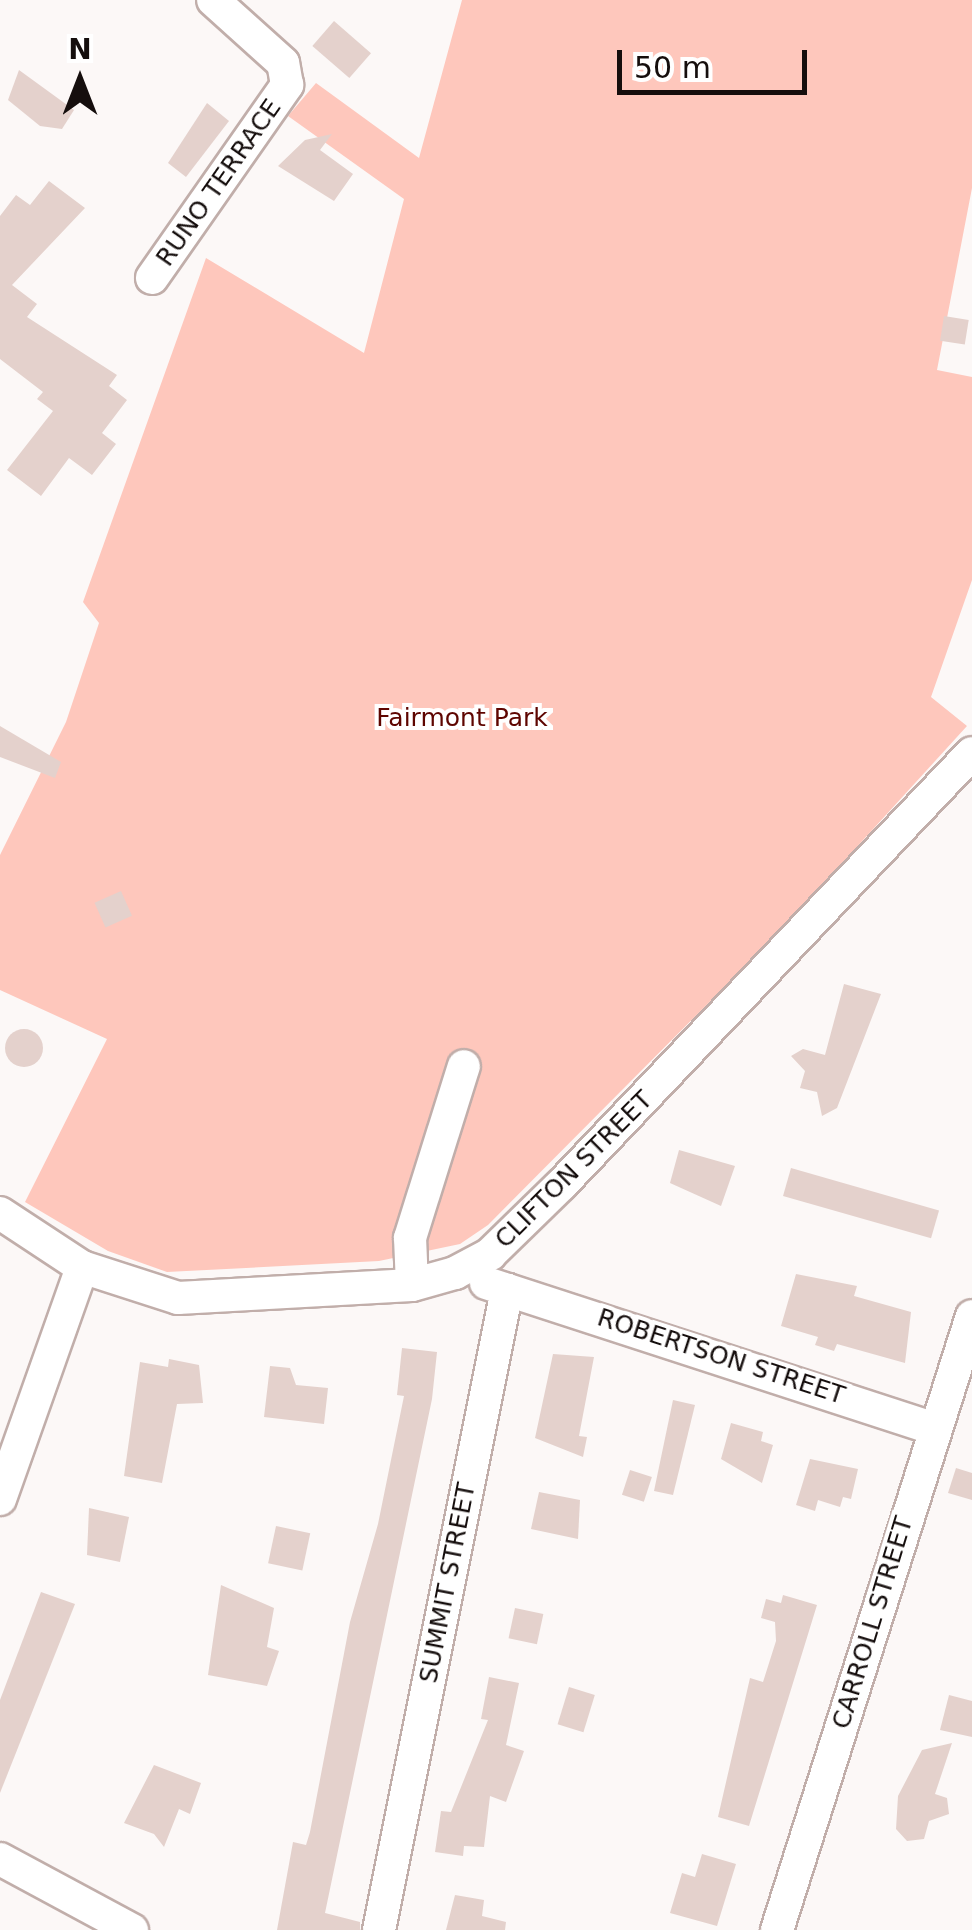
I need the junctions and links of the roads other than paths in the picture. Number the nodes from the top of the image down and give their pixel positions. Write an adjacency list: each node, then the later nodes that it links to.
1 (213, 0): 2 (street, RUNO TERRACE)
2 (152, 278)
3 (972, 753): 7 (street, CLIFTON STREET)
4 (464, 1066): 8 (street)
5 (0, 1212): 6 (street, CLIFTON STREET)
6 (82, 1267): 8 (street, CLIFTON STREET); 12 (street)
7 (455, 1273): 8 (street, CLIFTON STREET); 9 (street)
8 (412, 1285)
9 (507, 1290): 11 (street, ROBERTSON STREET); 15 (street, SUMMIT STREET)
10 (972, 1316): 11 (street, CARROLL STREET)
11 (933, 1428): 16 (street, CARROLL STREET)
12 (0, 1499)
13 (0, 1859): 14 (street)
14 (132, 1930)
15 (378, 1930)
16 (778, 1930)

